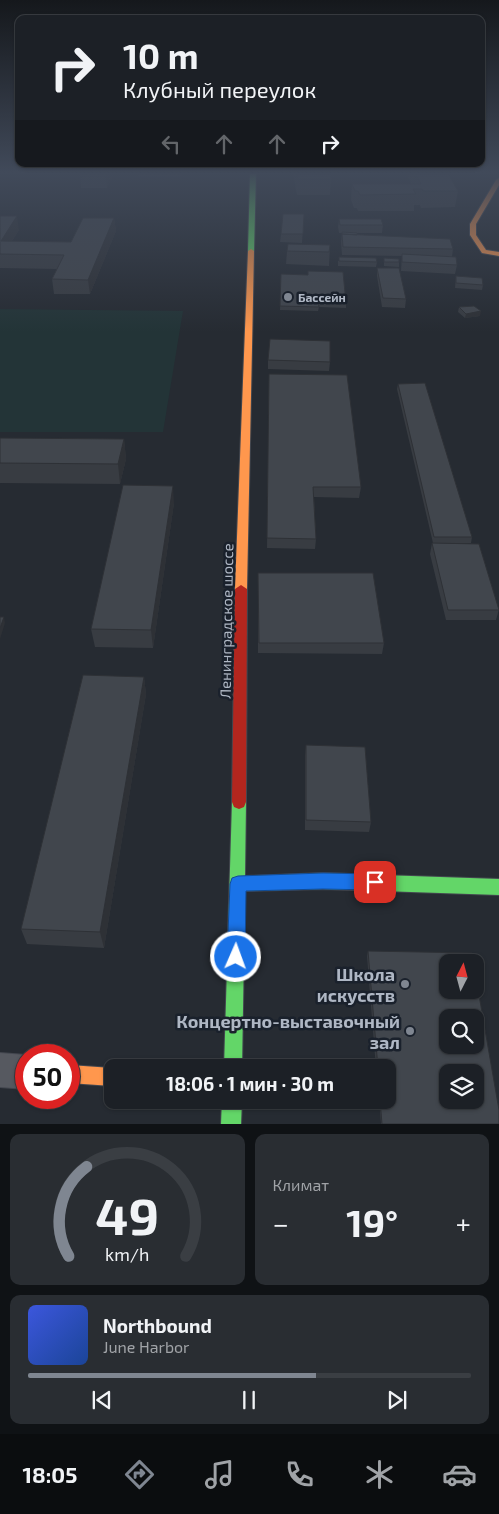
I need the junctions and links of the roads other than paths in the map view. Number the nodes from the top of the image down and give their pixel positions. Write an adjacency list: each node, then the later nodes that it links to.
1 (252, 226): 4 (main road, Ленинградское шоссе)
2 (473, 226): 3 (main road)
3 (499, 254)
4 (238, 884): 5 (main road); 6 (main road, Ленинградское шоссе)
5 (499, 887)
6 (233, 1059)
7 (0, 1070): 8 (street)
8 (15, 1071)
9 (80, 1075): 10 (main road)
10 (104, 1076)
11 (232, 1109): 12 (main road)
12 (231, 1124)

